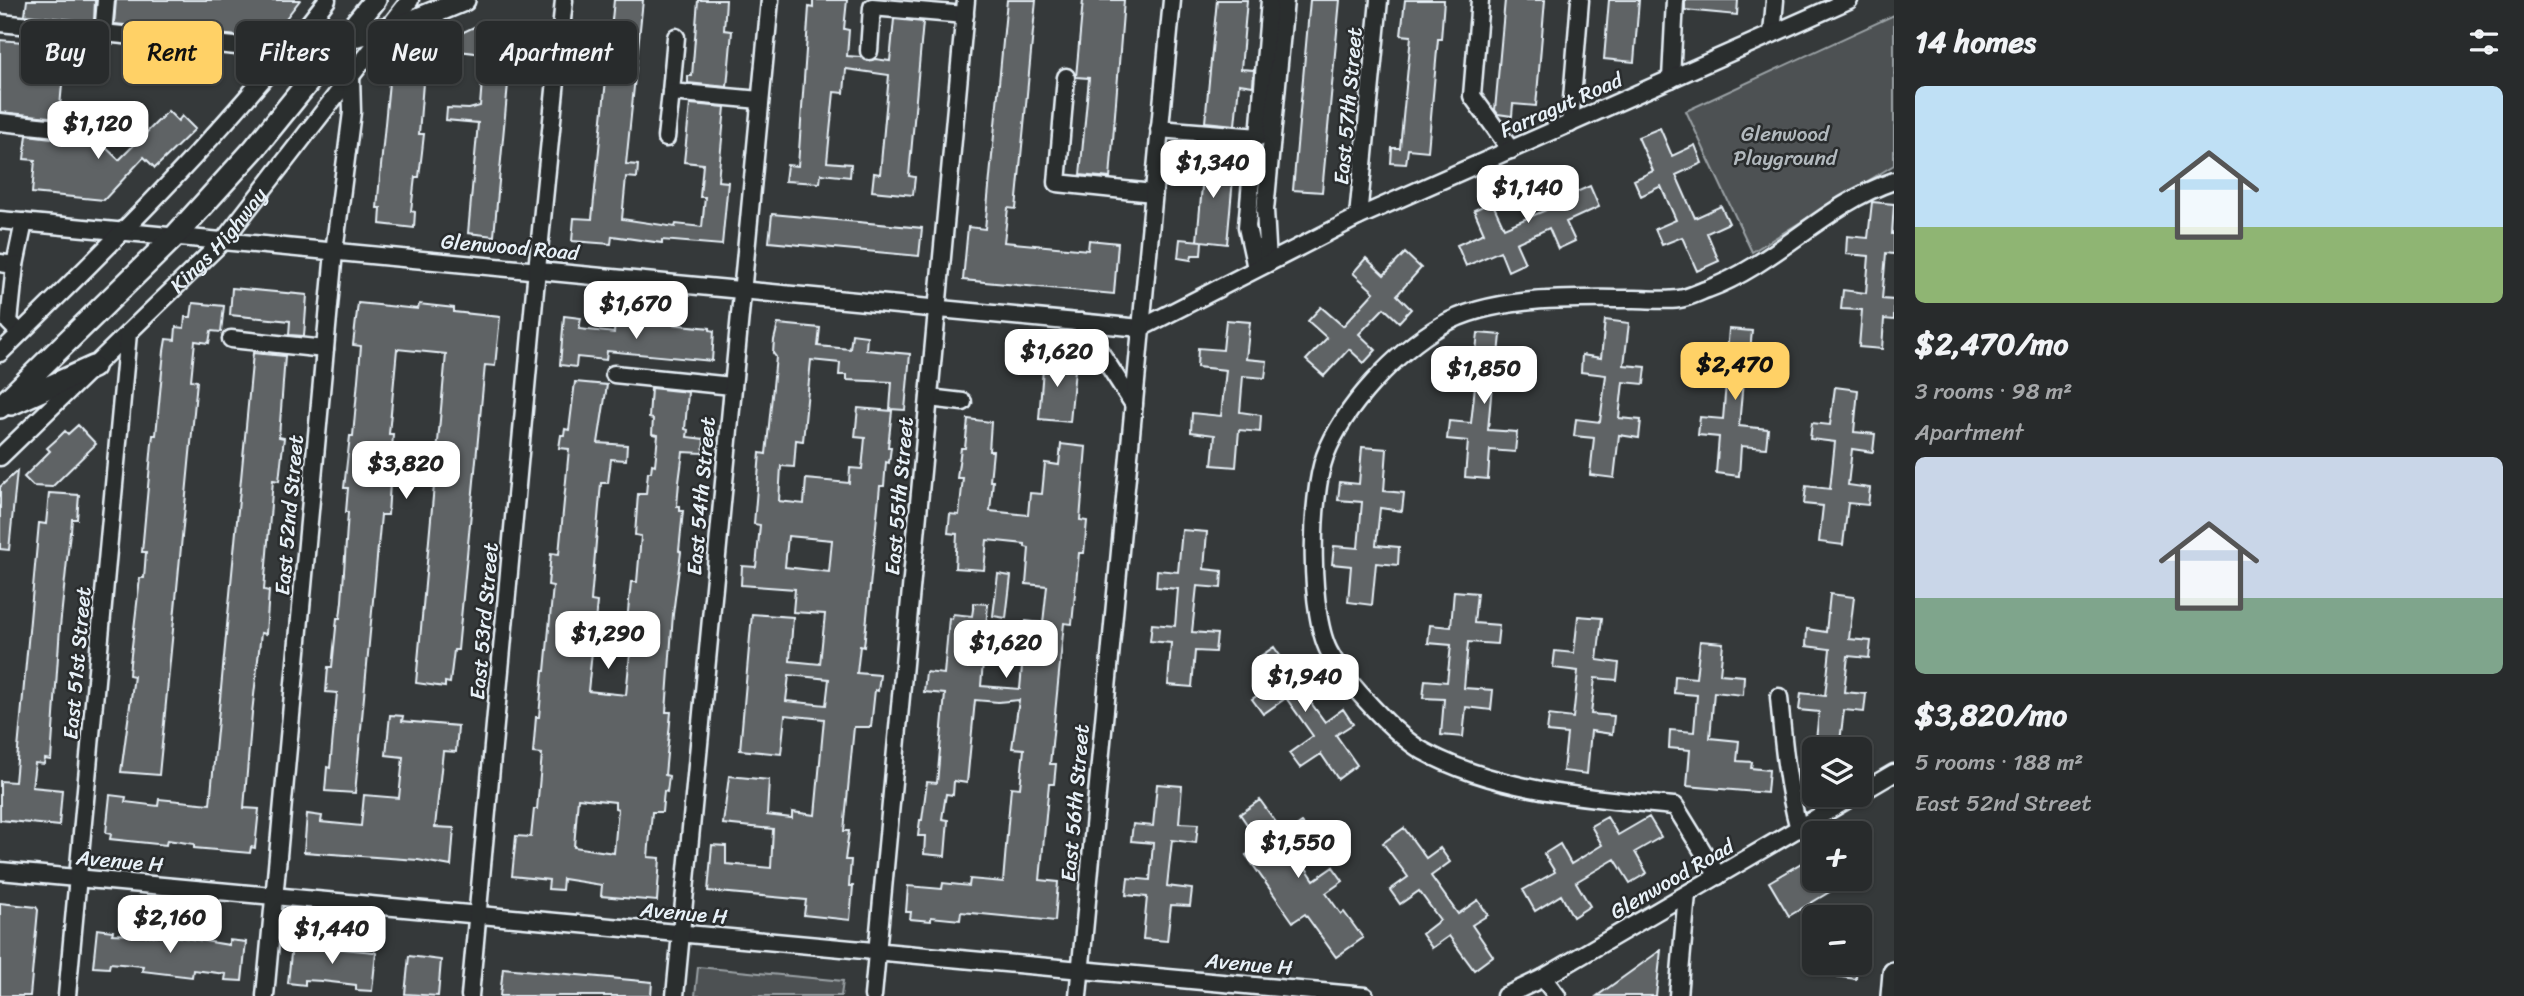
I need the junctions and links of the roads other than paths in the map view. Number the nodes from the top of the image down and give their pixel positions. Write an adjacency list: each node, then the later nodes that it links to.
1 (106, 0): 19 (street)
2 (327, 0): 20 (street)
3 (375, 0): 25 (main road, Kings Highway)
4 (410, 0): 21 (street, Kings Highway)
5 (464, 0): 22 (main road)
6 (565, 0): 59 (street, East 53rd Street)
7 (770, 0): 40 (street, East 54th Street)
8 (1172, 0): 43 (street, East 56th Street)
9 (1270, 0): 43 (street)
10 (1285, 0): 58 (street)
11 (1379, 0): 50 (street, East 57th Street)
12 (1479, 0): 46 (street)
13 (1580, 0): 42 (street)
14 (1675, 0): 34 (street)
15 (1775, 0): 26 (street)
16 (1849, 0): 26 (street, Farragut Road)
17 (873, 4): 18 (street); 30 (street)
18 (965, 7): 62 (street, East 55th Street)
19 (104, 21)
20 (311, 21)
21 (394, 21)
22 (408, 21)
23 (0, 23): 24 (street)
24 (21, 25)
25 (354, 27)
26 (1772, 34): 34 (street, Farragut Road)
27 (109, 35): 29 (street)
28 (676, 37): 39 (street)
29 (236, 46)
30 (869, 51)
31 (368, 55): 32 (street, Kings Highway)
32 (354, 72)
33 (1066, 77): 49 (street)
34 (1671, 79): 42 (street, Farragut Road)
35 (258, 84): 53 (street)
36 (307, 84): 54 (main road, Kings Highway)
37 (345, 84): 55 (street, Kings Highway)
38 (351, 84): 56 (street, East 52nd Street)
39 (671, 92): 40 (street); 45 (street)
40 (760, 100): 61 (street, East 54th Street)
41 (0, 122): 44 (street)
42 (1570, 124): 46 (street, Farragut Road)
43 (1159, 129): 49 (street, East 56th Street)
44 (115, 134)
45 (666, 138)
46 (1511, 150): 50 (street, Farragut Road)
47 (1252, 158): 58 (street)
48 (1894, 181): 84 (street)
49 (1153, 193): 65 (street, East 56th Street)
50 (1358, 217): 58 (street, Farragut Road)
51 (0, 220): 52 (street, Glenwood Road)
52 (24, 222): 53 (street, Glenwood Road); 57 (street)
53 (124, 232): 54 (street, Glenwood Road); 63 (street)
54 (175, 236): 55 (street, Glenwood Road); 76 (main road, Kings Highway)
55 (223, 241): 56 (street, Glenwood Road); 66 (street, Kings Highway)
56 (334, 252): 59 (street, Glenwood Road); 68 (street, East 52nd Street)
57 (7, 264): 60 (street)
58 (1262, 265): 65 (street, Farragut Road)
59 (538, 271): 61 (street, Glenwood Road); 88 (street, East 53rd Street)
60 (6, 283): 63 (street)
61 (741, 289): 62 (street, Glenwood Road); 72 (street, East 54th Street)
62 (938, 308): 64 (street, Glenwood Road); 73 (street, East 55th Street)
63 (8, 318): 69 (street)
64 (1081, 322): 65 (street, Glenwood Road); 75 (street)
65 (1141, 328): 75 (street, East 56th Street)
66 (128, 333): 70 (street, Kings Highway); 85 (street, East 51st Street)
67 (231, 339): 68 (street)
68 (325, 349): 87 (street, East 52nd Street)
69 (0, 352)
70 (93, 367): 76 (main road); 77 (street, Kings Highway)
71 (614, 374): 72 (street)
72 (732, 386): 89 (street, East 54th Street)
73 (929, 398): 74 (street); 90 (street, East 55th Street)
74 (963, 402)
75 (1134, 405): 91 (street, East 56th Street)
76 (0, 408)
77 (0, 457)
78 (1779, 697): 82 (street)
79 (1894, 773): 80 (street, Glenwood Road)
80 (1872, 786)
81 (1836, 807): 82 (street, Glenwood Road)
82 (1798, 829): 84 (street, Glenwood Road)
83 (0, 871): 85 (street, Avenue H)
84 (1718, 876): 86 (street, Glenwood Road)
85 (78, 878): 87 (street, Avenue H); 95 (street, East 51st Street)
86 (1687, 894): 93 (street, Glenwood Road); 104 (street)
87 (274, 897): 88 (street, Avenue H); 96 (street, East 52nd Street)
88 (478, 915): 89 (street, Avenue H); 97 (street, East 53rd Street)
89 (681, 934): 90 (street, Avenue H); 98 (street, East 54th Street)
90 (877, 953): 91 (street, Avenue H); 99 (street, East 55th Street)
91 (1080, 971): 94 (street, Avenue H); 100 (street, East 56th Street)
92 (1894, 972): 105 (main road)
93 (1543, 978): 102 (street, Glenwood Road); 103 (street)
94 (1284, 992): 101 (street, Avenue H)
95 (67, 996)
96 (265, 996)
97 (470, 996)
98 (676, 996)
99 (873, 996)
100 (1078, 996)
101 (1365, 996)
102 (1505, 996)
103 (1557, 996)
104 (1678, 996)
105 (1892, 996)

